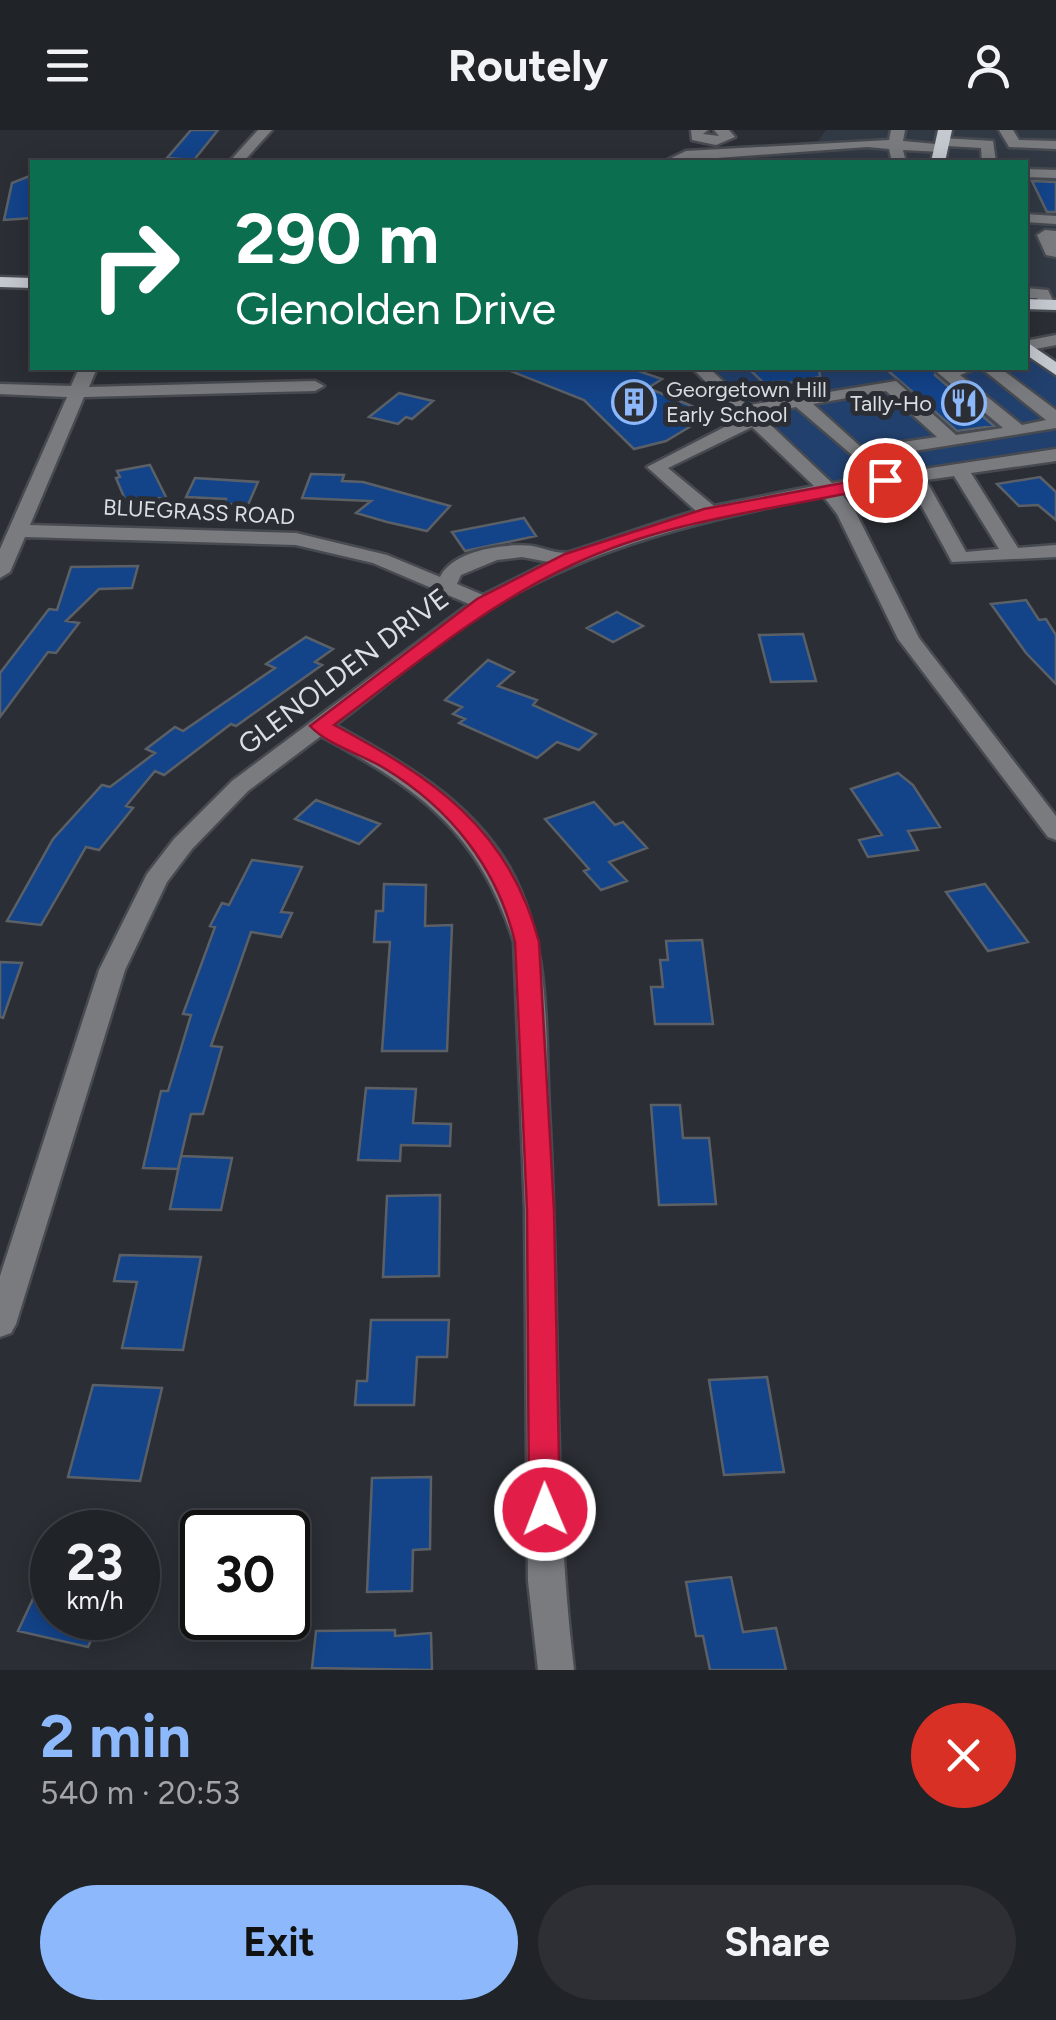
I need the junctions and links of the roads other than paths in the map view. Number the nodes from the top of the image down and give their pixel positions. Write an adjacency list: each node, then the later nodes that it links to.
1 (265, 130): 11 (street)
2 (702, 130): 3 (street)
3 (721, 130)
4 (1056, 134): 5 (street)
5 (1009, 136): 8 (street); 9 (street)
6 (869, 137): 7 (street); 12 (street)
7 (896, 138): 10 (street)
8 (988, 144): 10 (street); 13 (street)
9 (1056, 144)
10 (941, 146)
11 (238, 160)
12 (675, 160)
13 (989, 160)
14 (1028, 173): 15 (street)
15 (1056, 174)
16 (1028, 218): 17 (street)
17 (1056, 220)
18 (1056, 236): 19 (street)
19 (1056, 252)
20 (0, 282): 21 (main road)
21 (30, 283)
22 (1056, 340): 23 (street)
23 (1028, 352): 28 (main road)
24 (87, 370): 31 (street)
25 (702, 370): 33 (street)
26 (958, 370): 36 (street)
27 (992, 370): 35 (street)
28 (1056, 370)
29 (315, 386): 31 (street)
30 (0, 389): 31 (street)
31 (79, 392): 43 (street)
32 (786, 394): 33 (street); 34 (street); 37 (street); 37 (street)
33 (730, 396): 34 (street)
34 (750, 415): 41 (street); 42 (street)
35 (1056, 421): 36 (street)
36 (1018, 432): 37 (street)
37 (951, 440)
38 (1056, 455): 39 (street, GLENOLDEN DRIVE)
39 (959, 469): 40 (street, GLENOLDEN DRIVE); 45 (street)
40 (914, 476): 41 (street, GLENOLDEN DRIVE); 45 (street)
41 (828, 489): 42 (street, GLENOLDEN DRIVE); 51 (street)
42 (710, 513): 46 (street, GLENOLDEN DRIVE)
43 (21, 530): 47 (street); 48 (street, BLUEGRASS ROAD)
44 (1056, 551): 45 (street)
45 (1012, 554)
46 (566, 560): 48 (street); 49 (street, GLENOLDEN DRIVE)
47 (0, 572)
48 (446, 586): 49 (street, BLUEGRASS ROAD)
49 (484, 603): 50 (street, GLENOLDEN DRIVE)
50 (320, 726): 52 (street, GLENOLDEN DRIVE); 53 (street)
51 (1056, 832)
52 (0, 1324)
53 (556, 1670)

